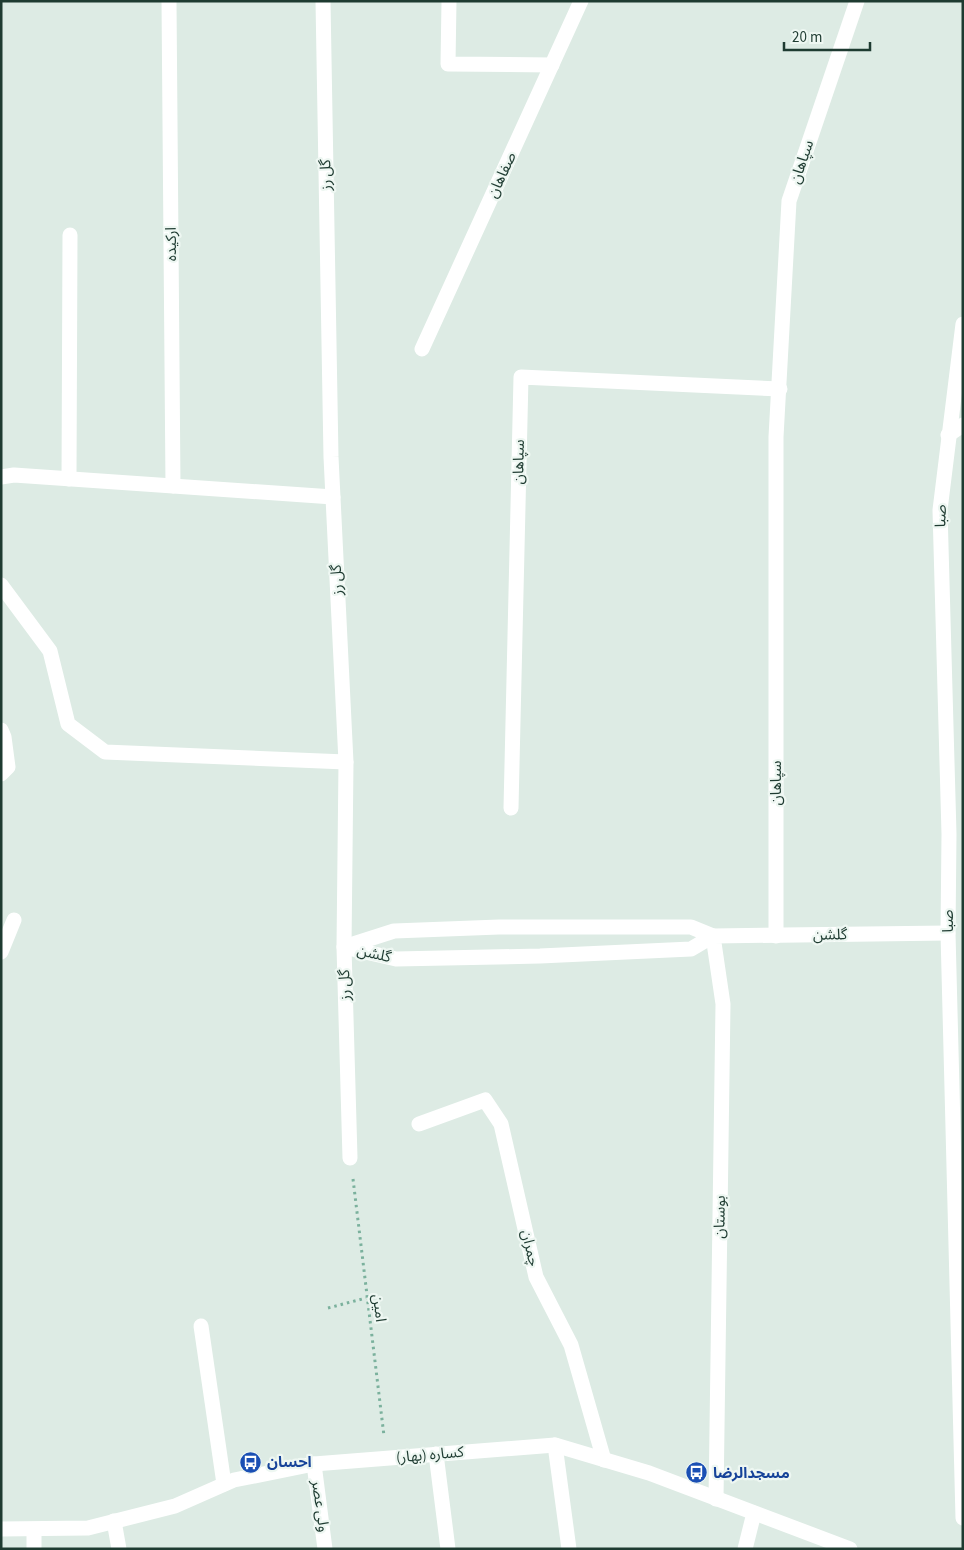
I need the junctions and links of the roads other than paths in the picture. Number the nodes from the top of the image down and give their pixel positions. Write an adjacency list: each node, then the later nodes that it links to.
1 (169, 1): 16 (street, ارکیده)
2 (323, 1): 17 (street, گل رز)
3 (449, 1): 6 (street)
4 (581, 1): 6 (street, صفاهان)
5 (857, 1): 10 (street, سپاهان)
6 (552, 65): 9 (street, صفاهان)
7 (70, 235): 15 (street)
8 (963, 324): 12 (street, صبا)
9 (422, 349)
10 (780, 389): 22 (street, سپاهان); 26 (street, سپاهان)
11 (963, 425): 12 (street)
12 (948, 435): 13 (street); 24 (street, صبا)
13 (963, 440)
14 (1, 477): 15 (street)
15 (69, 479): 16 (street)
16 (173, 486): 17 (street)
17 (333, 497): 20 (street, گل رز)
18 (1, 585): 20 (street)
19 (1, 730): 21 (street)
20 (346, 762): 27 (street, گل رز)
21 (1, 774)
22 (511, 808)
23 (14, 920): 29 (street)
24 (948, 934): 26 (street, گلشن); 28 (street, صبا)
25 (713, 936): 26 (street, گلشن); 27 (street, گلشن); 27 (street, گلشن); 39 (street, بوستان)
26 (776, 936)
27 (344, 947): 32 (street, گل رز)
28 (956, 950): 31 (street, صبا)
29 (1, 952)
30 (419, 1124): 36 (street, چمران)
31 (958, 1143): 41 (street, صبا)
32 (350, 1158)
33 (201, 1326): 38 (street)
34 (554, 1445): 35 (street, کساره (بهار)); 36 (street, کساره (بهار)); 49 (street)
35 (436, 1454): 37 (street, کساره (بهار)); 48 (street)
36 (604, 1460): 39 (street, کساره (بهار))
37 (314, 1464): 38 (street, کساره (بهار)); 47 (street, ولی عصر)
38 (224, 1484): 42 (street, کساره (بهار))
39 (716, 1499): 40 (street, کساره (بهار))
40 (754, 1513): 50 (street); 51 (street, کساره (بهار))
41 (963, 1518)
42 (114, 1521): 44 (street, کساره (بهار)); 46 (street)
43 (1, 1529): 44 (street, کساره (بهار))
44 (34, 1530): 45 (street)
45 (34, 1549)
46 (119, 1549)
47 (325, 1549)
48 (448, 1549)
49 (569, 1549)
50 (745, 1549)
51 (850, 1549)

